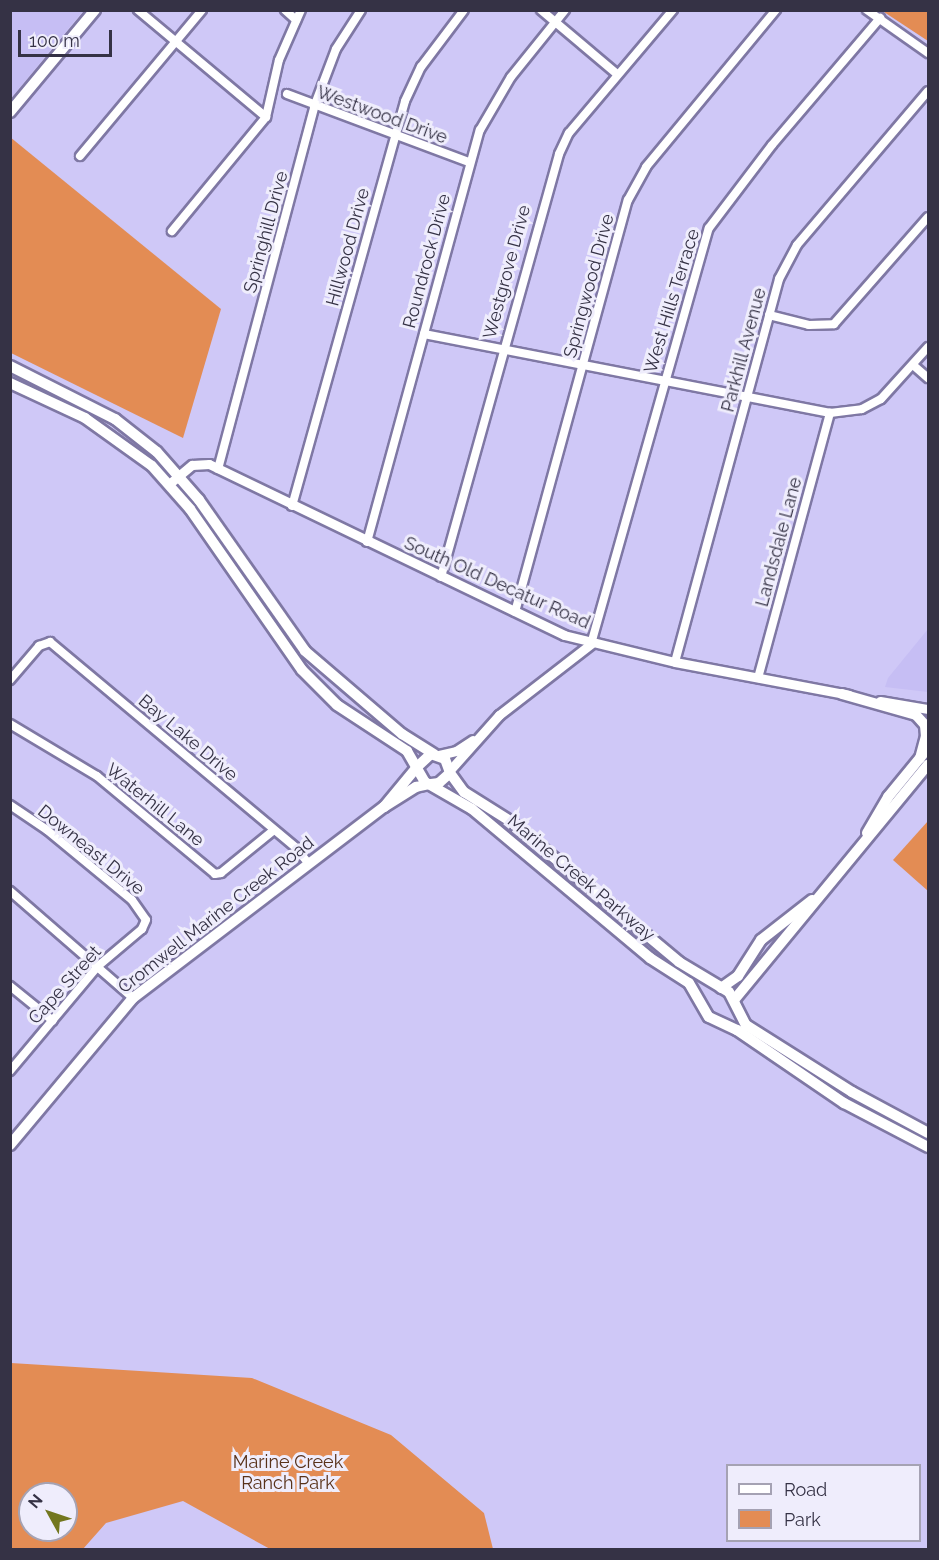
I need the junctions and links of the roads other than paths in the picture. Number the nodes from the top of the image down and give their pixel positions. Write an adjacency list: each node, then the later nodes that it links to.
1 (95, 10): 22 (main road)
2 (138, 10): 16 (street)
3 (202, 10): 16 (street)
4 (285, 10): 14 (street)
5 (301, 10): 14 (street)
6 (361, 10): 21 (street, Springhill Drive)
7 (464, 10): 24 (street, Hillwood Drive)
8 (541, 10): 15 (street)
9 (565, 10): 15 (street, Roundrock Drive)
10 (673, 10): 18 (street, Westgrove Drive)
11 (776, 10): 35 (street, Springwood Drive)
12 (867, 10): 13 (street)
13 (880, 18): 17 (street); 37 (street, West Hills Terrace)
14 (296, 20): 23 (street)
15 (556, 22): 18 (street); 26 (street, Roundrock Drive)
16 (176, 42): 23 (street); 25 (street)
17 (928, 53)
18 (618, 74): 32 (street, Westgrove Drive)
19 (928, 91): 29 (street, Parkhill Avenue)
20 (287, 94): 21 (street, Westwood Drive)
21 (314, 107): 24 (street, Westwood Drive); 41 (street, Springhill Drive)
22 (10, 112)
23 (266, 117): 28 (street)
24 (394, 136): 26 (street, Westwood Drive); 44 (street, Hillwood Drive)
25 (80, 156)
26 (469, 162): 30 (street, Roundrock Drive)
27 (928, 217): 29 (street)
28 (172, 231)
29 (770, 315): 39 (street, Parkhill Avenue)
30 (424, 333): 32 (street); 45 (street, Roundrock Drive)
31 (928, 347): 33 (street)
32 (502, 348): 35 (street); 46 (street, Westgrove Drive)
33 (913, 365): 36 (street); 40 (street)
34 (10, 366): 42 (main road)
35 (583, 366): 37 (street); 47 (street, Springwood Drive)
36 (928, 378)
37 (663, 382): 39 (street); 49 (street, West Hills Terrace)
38 (10, 383): 43 (main road)
39 (747, 398): 40 (street); 51 (street, Parkhill Avenue)
40 (830, 413): 52 (street, Landsdale Lane)
41 (218, 469): 42 (street, South Old Decatur Road); 44 (street, South Old Decatur Road)
42 (179, 475): 43 (street); 48 (main road)
43 (169, 484): 50 (main road)
44 (292, 506): 45 (street, South Old Decatur Road)
45 (368, 542): 46 (street, South Old Decatur Road)
46 (441, 577): 47 (street, South Old Decatur Road)
47 (515, 612): 49 (street, South Old Decatur Road)
48 (299, 643): 50 (main road); 59 (main road)
49 (591, 644): 51 (street, South Old Decatur Road); 57 (street)
50 (287, 651): 61 (main road)
51 (675, 662): 52 (street, South Old Decatur Road)
52 (758, 678): 54 (street, South Old Decatur Road)
53 (10, 680): 66 (street, Bay Lake Drive)
54 (842, 694): 55 (street, South Old Decatur Road); 60 (main road)
55 (928, 709)
56 (10, 724): 66 (street, Waterhill Lane)
57 (476, 739): 59 (street); 62 (street)
58 (928, 748): 60 (main road)
59 (437, 754): 61 (main road); 62 (main road)
60 (924, 761): 69 (main road)
61 (418, 766): 63 (main road); 65 (main road, Cromwell Marine Creek Road)
62 (450, 772): 63 (main road); 73 (main road, Marine Creek Parkway)
63 (430, 784): 65 (main road, Cromwell Marine Creek Road); 76 (main road, Marine Creek Parkway)
64 (10, 805): 70 (street, Downeast Drive)
65 (384, 807): 67 (main road, Cromwell Marine Creek Road)
66 (274, 830): 67 (street, Bay Lake Drive)
67 (308, 863): 74 (main road, Cromwell Marine Creek Road)
68 (10, 891): 71 (street)
69 (825, 891): 73 (main road); 75 (main road)
70 (146, 923): 71 (street, Cape Street)
71 (98, 966): 74 (street); 78 (street, Cape Street)
72 (10, 986): 78 (street)
73 (720, 988): 75 (main road); 76 (main road)
74 (133, 998): 81 (main road, Cromwell Marine Creek Road)
75 (734, 1002): 77 (main road); 80 (main road)
76 (702, 1005): 77 (main road)
77 (715, 1020): 82 (main road)
78 (53, 1021): 79 (street, Cape Street)
79 (10, 1071)
80 (928, 1132)
81 (10, 1144)
82 (928, 1147)

